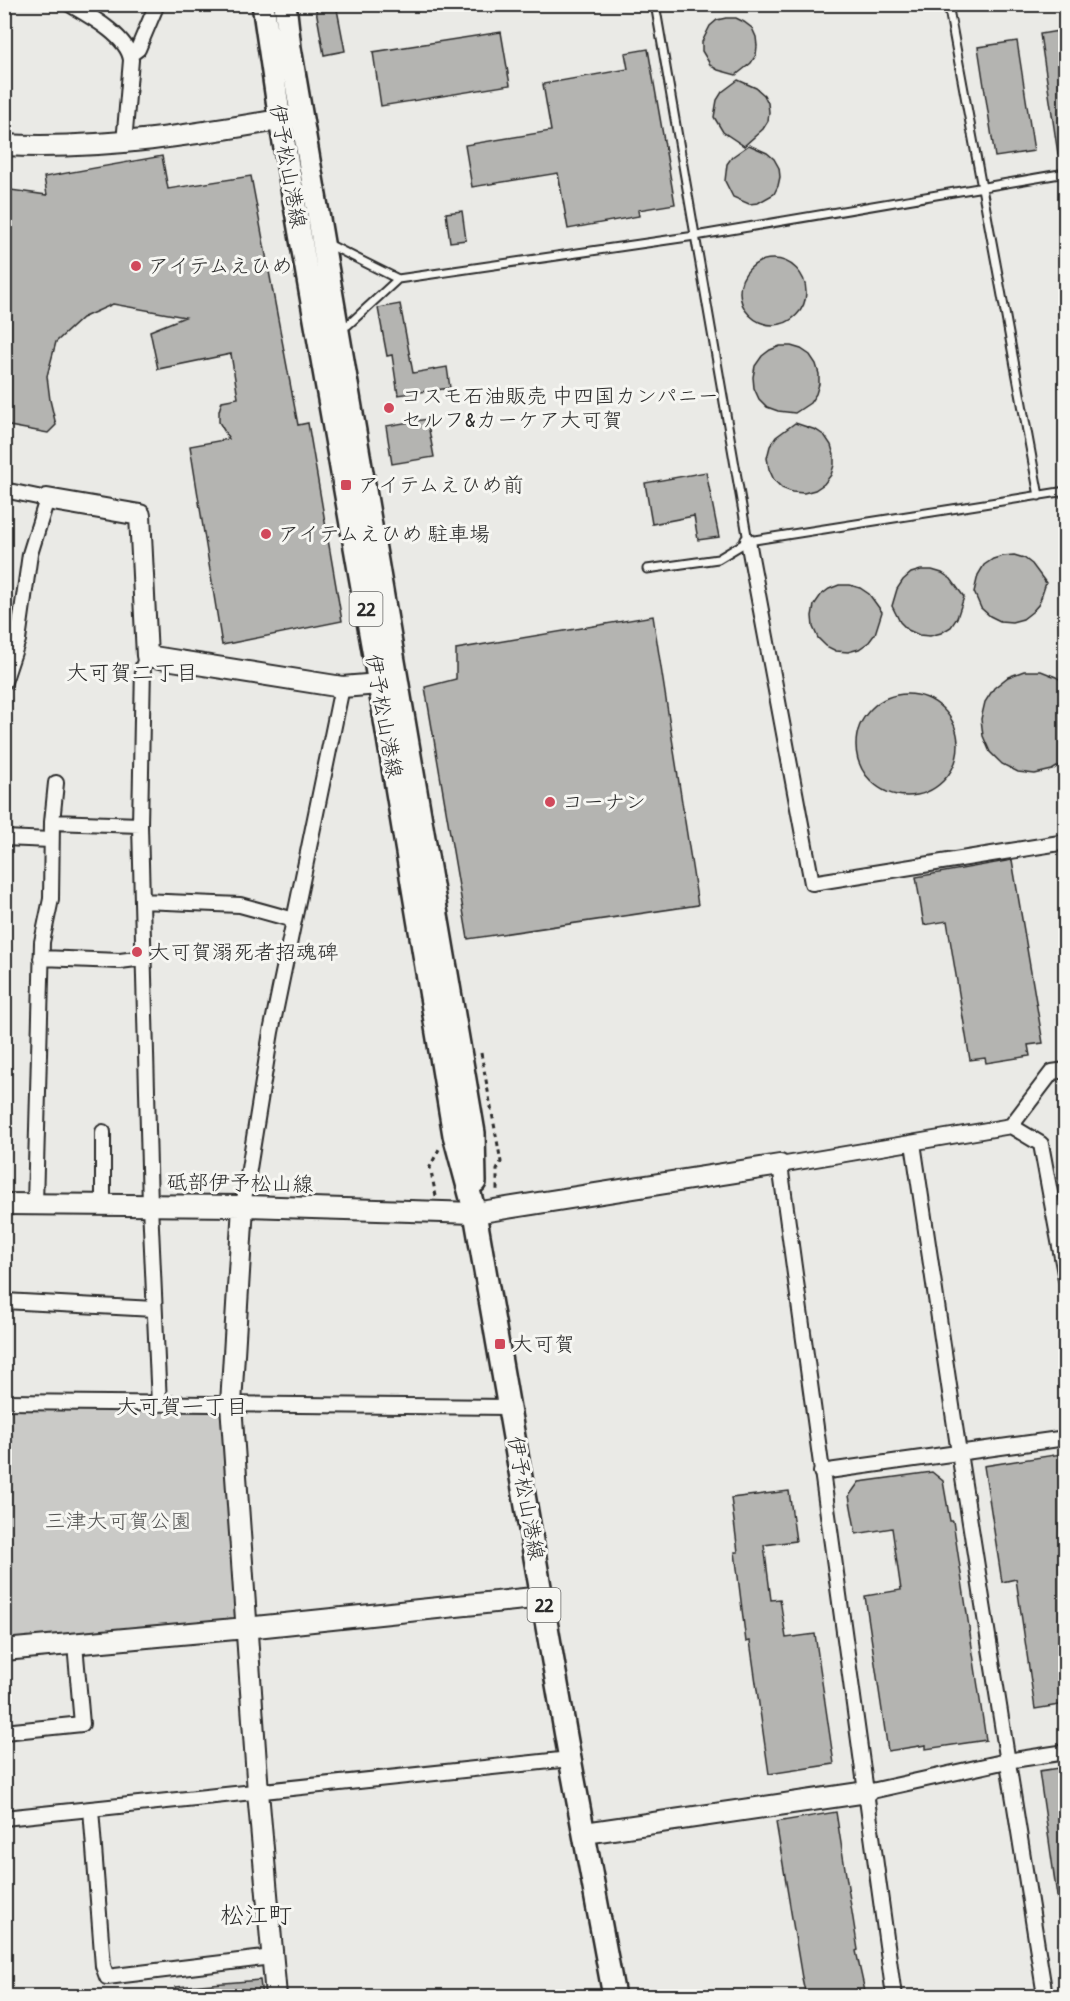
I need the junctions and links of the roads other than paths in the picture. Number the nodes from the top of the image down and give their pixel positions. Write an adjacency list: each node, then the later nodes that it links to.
1 (69, 4): 7 (street)
2 (157, 4): 7 (street)
3 (263, 4): 9 (main road, 伊予松山港線 / 22)
4 (285, 4): 8 (main road, 伊予松山港線 / 22)
5 (655, 4): 14 (lane)
6 (948, 4): 13 (lane)
7 (130, 55): 10 (street)
8 (302, 116): 9 (street); 15 (main road, 伊予松山港線 / 22)
9 (280, 120): 10 (street); 26 (main road, 伊予松山港線 / 22)
10 (124, 143): 11 (street)
11 (4, 145)
12 (1065, 173): 13 (lane)
13 (981, 187): 14 (lane); 20 (lane)
14 (695, 236): 16 (lane); 22 (lane)
15 (324, 242): 16 (lane); 17 (main road, 伊予松山港線 / 22)
16 (398, 279): 17 (lane)
17 (337, 329): 48 (main road, 伊予松山港線 / 22)
18 (4, 490): 21 (street)
19 (1065, 492): 20 (lane)
20 (1039, 496): 22 (lane)
21 (47, 498): 24 (street); 25 (street)
22 (748, 541): 23 (lane); 33 (street)
23 (646, 569)
24 (147, 656): 27 (street); 30 (street)
25 (4, 681)
26 (379, 684): 27 (street); 48 (main road, 伊予松山港線 / 22)
27 (342, 687): 35 (street)
28 (56, 783): 29 (street)
29 (52, 822): 30 (street); 32 (street)
30 (140, 825): 34 (street)
31 (4, 838): 32 (street)
32 (51, 840): 36 (street)
33 (1065, 842)
34 (142, 901): 35 (street); 37 (street)
35 (293, 922): 47 (street)
36 (41, 958): 37 (street); 44 (street)
37 (144, 958): 46 (street)
38 (1065, 1070): 39 (street)
39 (1011, 1126): 41 (street); 49 (street)
40 (103, 1132): 45 (street)
41 (913, 1143): 42 (street); 57 (street)
42 (780, 1165): 48 (street, 砥部伊予松山線); 58 (street)
43 (4, 1204): 44 (street, 砥部伊予松山線)
44 (35, 1204): 45 (street, 砥部伊予松山線)
45 (103, 1205): 46 (street, 砥部伊予松山線)
46 (150, 1205): 47 (street, 砥部伊予松山線); 51 (street)
47 (243, 1206): 48 (street, 砥部伊予松山線); 54 (street)
48 (475, 1213): 55 (main road, 伊予松山港線 / 22)
49 (1065, 1279)
50 (4, 1301): 51 (street)
51 (154, 1309): 53 (street)
52 (4, 1402): 53 (street)
53 (159, 1404): 54 (street)
54 (231, 1404): 55 (street); 60 (street)
55 (510, 1407): 59 (main road, 伊予松山港線 / 22)
56 (1065, 1438): 57 (street)
57 (959, 1452): 58 (street); 66 (street)
58 (821, 1472): 68 (street)
59 (543, 1597): 60 (street); 65 (main road, 伊予松山港線 / 22)
60 (246, 1628): 61 (street); 67 (street)
61 (75, 1644): 62 (street); 63 (street)
62 (4, 1650)
63 (4, 1732)
64 (1065, 1752): 66 (street)
65 (570, 1759): 67 (street); 71 (main road, 伊予松山港線 / 22)
66 (1008, 1761): 68 (street); 76 (street)
67 (258, 1792): 69 (street); 72 (street)
68 (867, 1792): 71 (street); 75 (street)
69 (91, 1809): 70 (street); 72 (street)
70 (4, 1818)
71 (585, 1833): 74 (main road, 伊予松山港線 / 22)
72 (272, 1957): 73 (street)
73 (276, 1996)
74 (614, 1996)
75 (894, 1996)
76 (1045, 1996)

